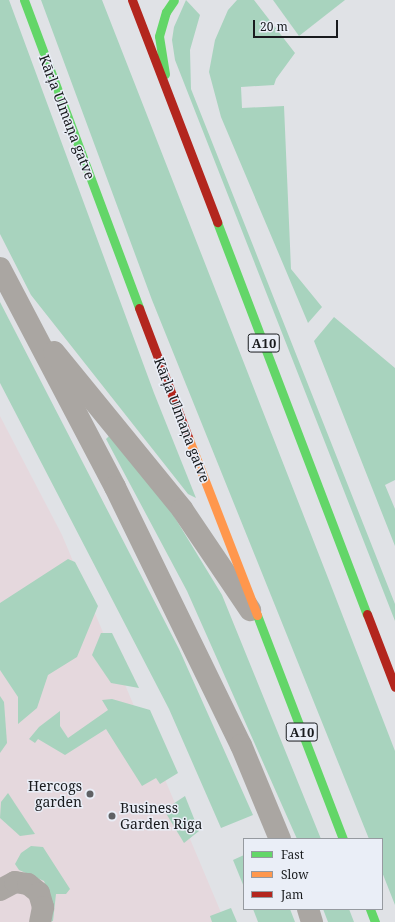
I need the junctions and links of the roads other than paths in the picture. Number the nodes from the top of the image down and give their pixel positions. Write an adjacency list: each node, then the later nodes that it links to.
1 (24, 0): 7 (main road, Kārļa Ulmaņa gatve / A10)
2 (132, 0): 4 (main road, A10)
3 (174, 0): 4 (main road)
4 (169, 95): 8 (main road, A10)
5 (0, 268): 6 (street)
6 (23, 314): 7 (street); 9 (street)
7 (261, 626): 10 (main road, Kārļa Ulmaņa gatve / A10)
8 (395, 687)
9 (280, 838)
10 (343, 838)
11 (0, 890): 14 (street)
12 (308, 910): 15 (street)
13 (370, 910): 16 (main road)
14 (40, 922)
15 (312, 922)
16 (375, 922)

